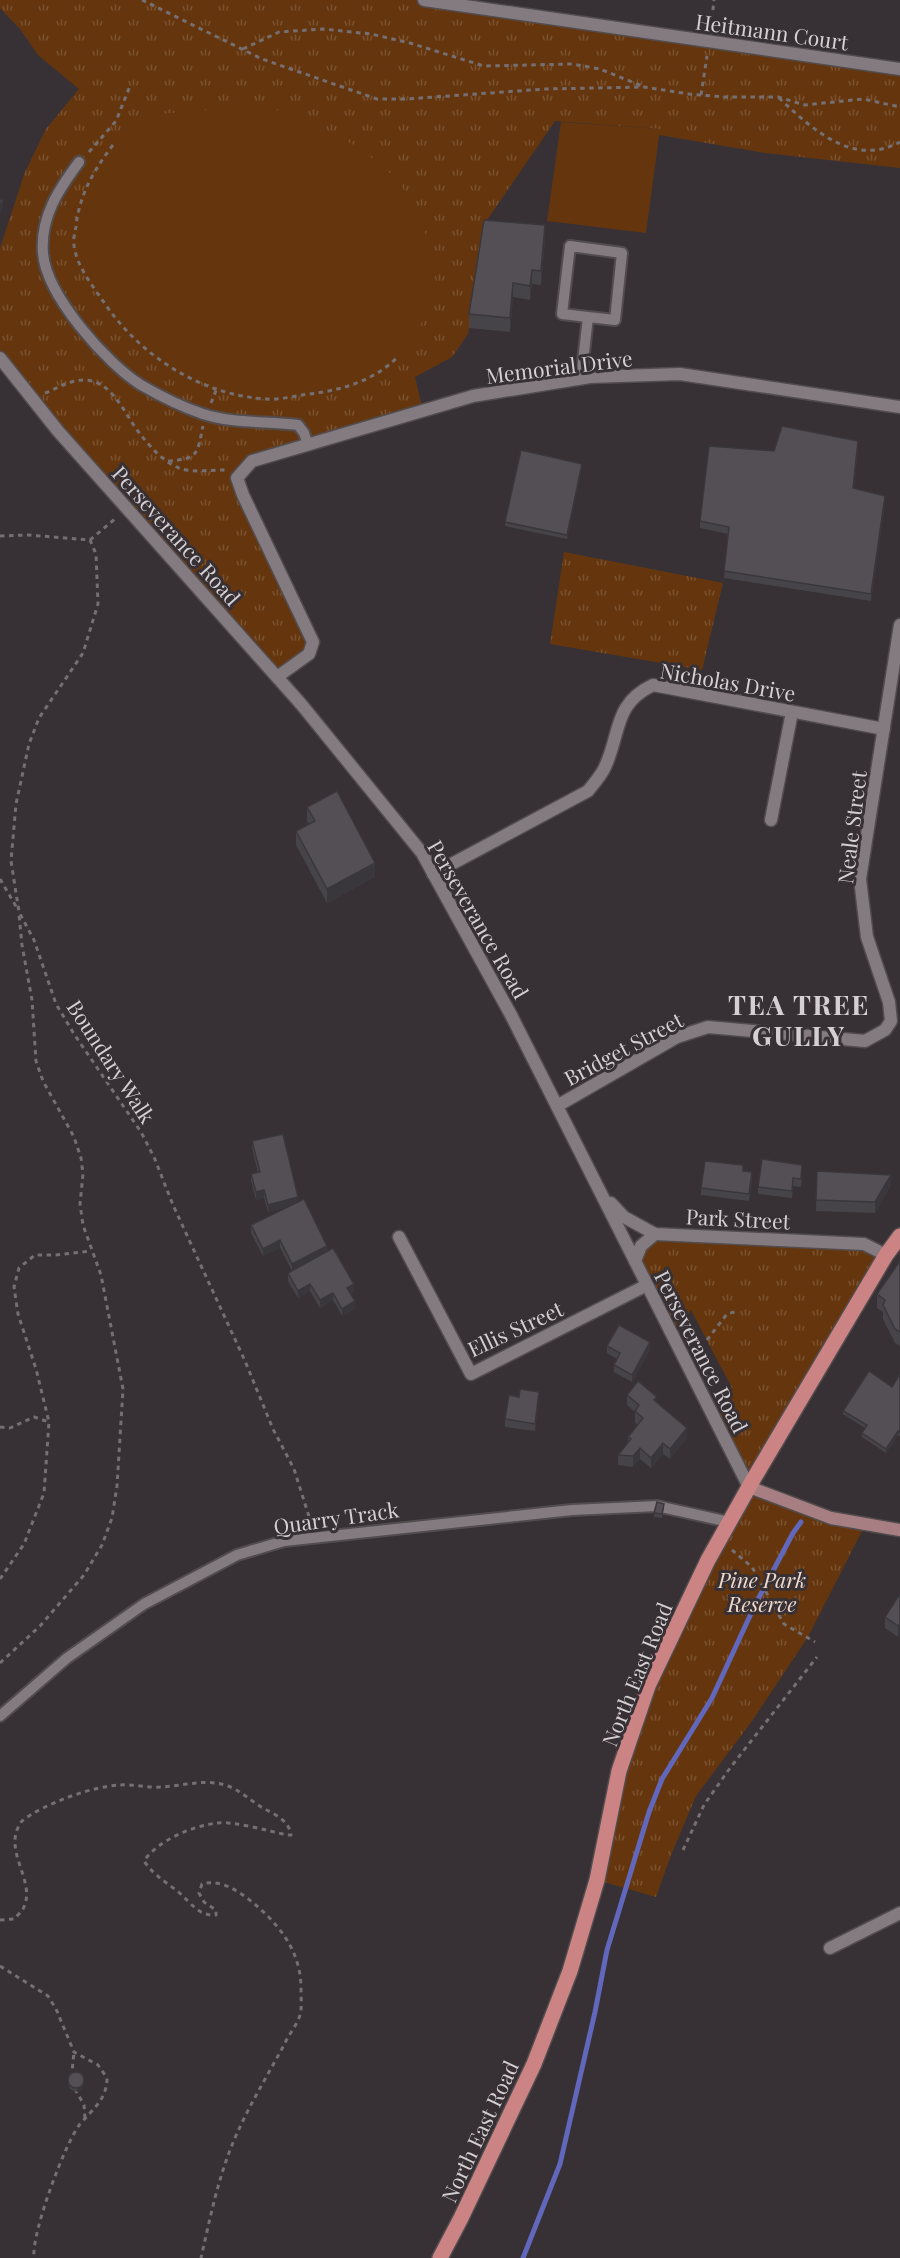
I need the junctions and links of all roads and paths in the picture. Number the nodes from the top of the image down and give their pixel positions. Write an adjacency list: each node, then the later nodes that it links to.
1 (142, 0): 5 (path)
2 (424, 0): 4 (street, Heitmann Court)
3 (714, 0): 4 (path)
4 (710, 42): 6 (street, Heitmann Court); 9 (path)
5 (243, 49): 8 (path); 8 (path)
6 (900, 69)
7 (130, 86): 14 (path)
8 (644, 87): 9 (path)
9 (701, 95): 10 (path)
10 (778, 97): 11 (path); 12 (path)
11 (900, 108)
12 (900, 142)
13 (113, 145): 19 (path)
14 (80, 162): 22 (lane)
15 (588, 317): 15 (lane); 18 (lane)
16 (398, 357): 19 (path)
17 (0, 358): 20 (street, Perseverance Road)
18 (581, 379): 21 (street, Memorial Drive); 23 (street, Memorial Drive)
19 (217, 388): 22 (path)
20 (32, 399): 24 (path); 26 (street, Perseverance Road)
21 (900, 407)
22 (206, 414): 23 (lane); 24 (path)
23 (308, 444): 25 (street, Memorial Drive)
24 (165, 461): 25 (path)
25 (252, 461): 30 (street)
26 (127, 508): 28 (path); 30 (street, Perseverance Road)
27 (0, 536): 28 (path)
28 (90, 540): 36 (path, Boundary Walk)
29 (900, 626): 32 (street, Neale Street)
30 (277, 677): 34 (street, Perseverance Road)
31 (792, 712): 32 (street, Nicholas Drive); 33 (street); 34 (street, Nicholas Drive)
32 (884, 729): 37 (street, Neale Street)
33 (771, 820)
34 (433, 874): 38 (street, Perseverance Road)
35 (0, 879): 36 (path)
36 (19, 912): 43 (path); 54 (path, Boundary Walk)
37 (885, 1030): 38 (street, Bridget Street)
38 (557, 1106): 39 (street, Perseverance Road)
39 (600, 1191): 40 (street, Park Street); 45 (street, Perseverance Road)
40 (655, 1234): 44 (street, Park Street); 45 (street)
41 (900, 1236): 44 (main road, North East Road)
42 (399, 1237): 46 (street, Ellis Street)
43 (91, 1251): 49 (path); 59 (path)
44 (886, 1255): 51 (main road, North East Road)
45 (635, 1261): 46 (street, Perseverance Road)
46 (647, 1286): 51 (street, Perseverance Road)
47 (738, 1311): 48 (path)
48 (707, 1340)
49 (49, 1422): 50 (path); 56 (path)
50 (0, 1427)
51 (749, 1487): 52 (main road, North East Road); 53 (main road)
52 (729, 1522): 54 (lane, Quarry Track); 55 (main road, North East Road)
53 (900, 1530)
54 (315, 1536): 60 (lane, Quarry Track)
55 (720, 1539): 57 (path); 72 (main road, North East Road)
56 (0, 1579)
57 (815, 1642)
58 (818, 1657): 62 (path)
59 (0, 1663)
60 (0, 1716)
61 (9, 1842): 71 (path)
62 (683, 1850)
63 (14, 1865): 65 (path)
64 (900, 1913): 66 (street)
65 (0, 1920)
66 (830, 1948)
67 (0, 1966): 68 (path)
68 (74, 2052): 69 (path); 69 (path)
69 (85, 2120): 70 (path)
70 (33, 2258)
71 (201, 2258)
72 (440, 2258)

